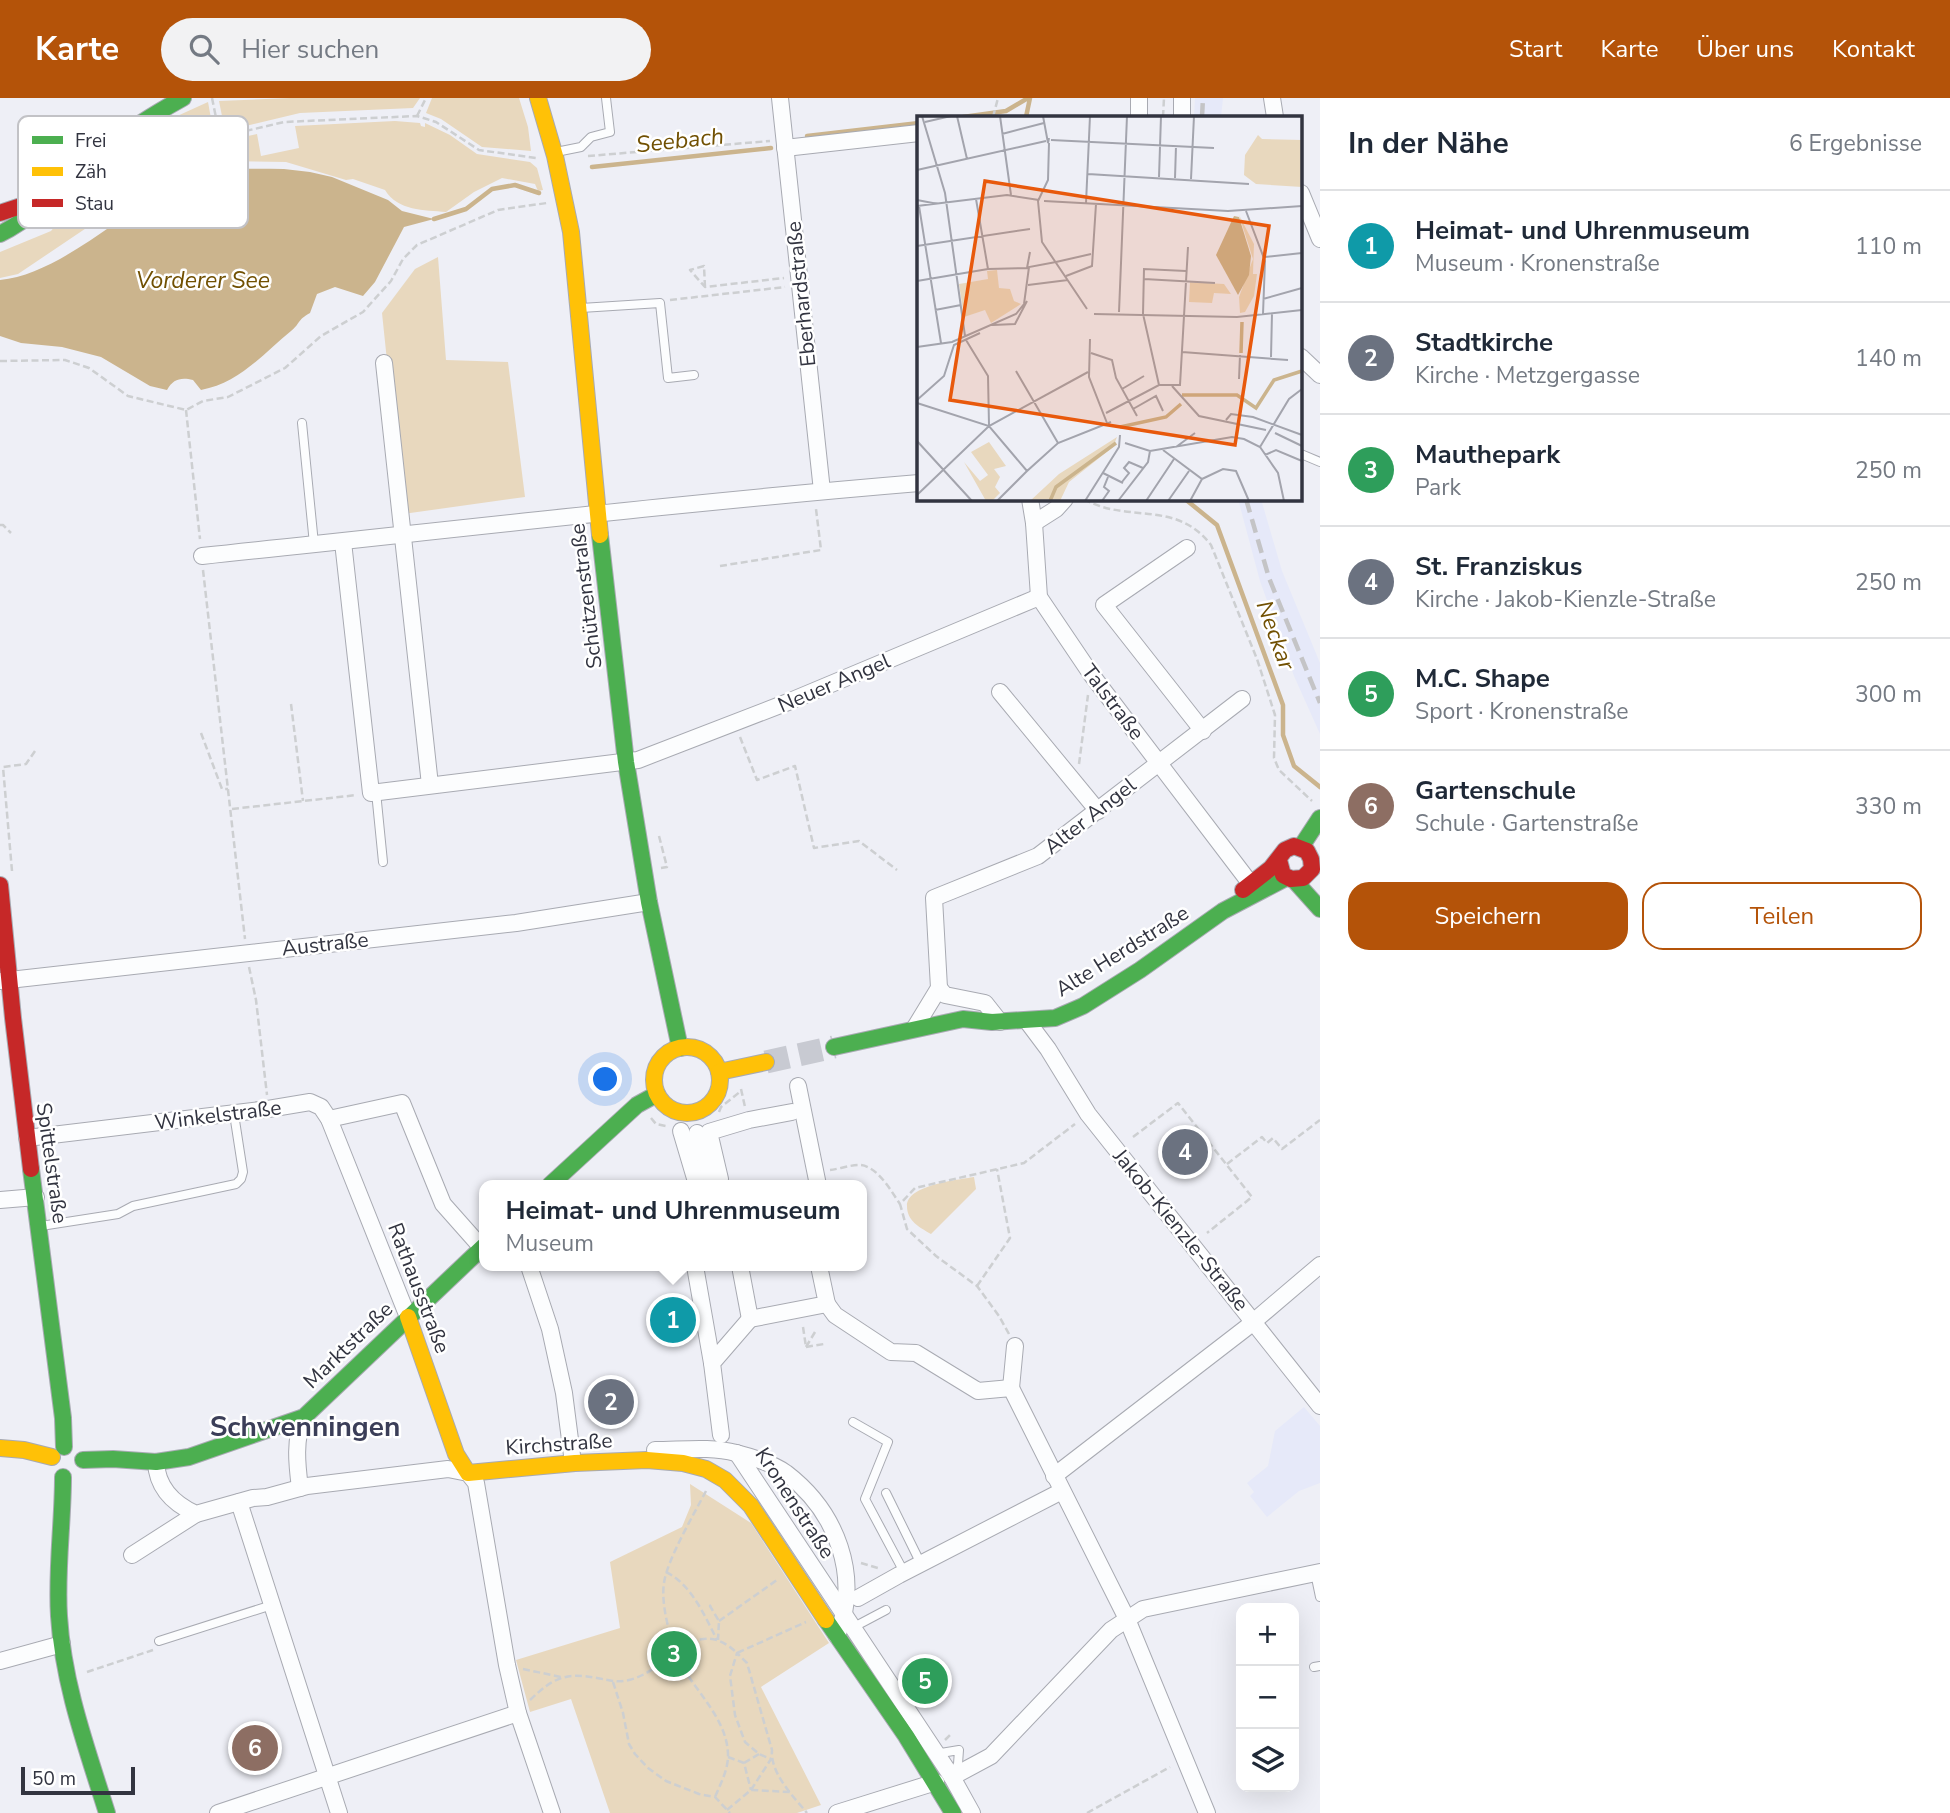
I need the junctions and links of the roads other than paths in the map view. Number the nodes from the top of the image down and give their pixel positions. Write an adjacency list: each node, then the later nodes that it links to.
1 (183, 98): 8 (main road)
2 (538, 98): 14 (main road, Schützenstraße)
3 (606, 98): 14 (lane)
4 (780, 98): 13 (street, Eberhardstraße)
5 (1139, 98): 9 (street)
6 (1182, 98): 10 (street)
7 (1272, 98): 11 (street)
8 (151, 116)
9 (1139, 116)
10 (1182, 116)
11 (1275, 116)
12 (917, 133): 13 (street)
13 (785, 144): 30 (street, Eberhardstraße)
14 (547, 149): 21 (main road, Schützenstraße)
15 (1302, 195): 20 (street)
16 (18, 207): 17 (main road)
17 (0, 213)
18 (18, 224): 19 (main road)
19 (0, 234)
20 (1320, 239)
21 (578, 309): 24 (lane); 33 (main road, Schützenstraße)
22 (1302, 357): 25 (street)
23 (384, 363): 35 (street)
24 (694, 375)
25 (1320, 375)
26 (302, 423): 37 (lane)
27 (1302, 454): 28 (lane)
28 (1320, 462)
29 (917, 483): 30 (street)
30 (818, 491): 33 (street)
31 (1030, 500): 34 (street)
32 (1064, 500): 34 (street)
33 (597, 512): 35 (street); 44 (main road, Schützenstraße)
34 (1034, 523): 40 (street)
35 (404, 536): 36 (street); 46 (street)
36 (343, 541): 37 (street); 47 (street)
37 (314, 544): 39 (street)
38 (1186, 548): 43 (street)
39 (202, 556)
40 (1039, 597): 44 (street, Neuer Angel); 45 (street, Talstraße)
41 (1000, 692): 48 (street)
42 (1242, 699): 43 (street, Alter Angel)
43 (1203, 731): 45 (street, Alter Angel)
44 (626, 762): 46 (street, Neuer Angel); 58 (main road, Schützenstraße)
45 (1158, 762): 48 (street, Alter Angel); 56 (street, Talstraße)
46 (430, 785): 47 (street, Neuer Angel)
47 (373, 792): 52 (lane)
48 (1098, 811): 62 (street, Alter Angel)
49 (1318, 812): 50 (main road, Alte Herdstraße)
50 (1301, 847): 51 (main road, Alte Herdstraße); 53 (main road)
51 (1279, 860): 54 (main road); 56 (main road, Alte Herdstraße)
52 (383, 862)
53 (1312, 869): 54 (main road, Alte Herdstraße); 57 (main road)
54 (1290, 879): 59 (main road); 60 (main road, Alte Herdstraße)
55 (6, 882): 61 (main road, Spittelstraße)
56 (1250, 883): 60 (main road, Alte Herdstraße)
57 (1320, 885)
58 (649, 902): 61 (street, Austraße); 68 (main road, Schützenstraße)
59 (1320, 909)
60 (1223, 911): 63 (main road, Alte Herdstraße)
61 (4, 981): 78 (main road, Spittelstraße)
62 (939, 988): 65 (street); 66 (street)
63 (1055, 1018): 64 (main road, Alte Herdstraße); 69 (street)
64 (1027, 1020): 65 (main road, Alte Herdstraße); 69 (street, Jakob-Kienzle-Straße)
65 (1000, 1022): 66 (main road, Alte Herdstraße)
66 (914, 1030): 67 (main road, Alte Herdstraße)
67 (834, 1047)
68 (680, 1048): 71 (main road); 73 (main road)
69 (1048, 1049): 96 (street, Jakob-Kienzle-Straße)
70 (766, 1062): 71 (main road)
71 (719, 1072): 73 (main road)
72 (798, 1086): 79 (street)
73 (657, 1094): 80 (main road)
74 (792, 1112): 77 (street)
75 (234, 1114): 76 (street, Winkelstraße); 78 (street, Winkelstraße); 85 (lane)
76 (329, 1119): 86 (street); 94 (street, Rathausstraße)
77 (696, 1132): 81 (street); 82 (street)
78 (27, 1138): 83 (main road, Spittelstraße)
79 (817, 1179)
80 (555, 1180)
81 (697, 1180)
82 (715, 1180)
83 (36, 1197): 84 (street); 85 (main road, Spittelstraße)
84 (0, 1200)
85 (40, 1227): 105 (main road, Spittelstraße)
86 (479, 1243)
87 (479, 1251): 94 (main road, Marktstraße)
88 (1320, 1265): 96 (street)
89 (531, 1271): 106 (street)
90 (696, 1271): 98 (street, Kronenstraße)
91 (741, 1271): 95 (street)
92 (820, 1271): 93 (street)
93 (827, 1304): 95 (street); 99 (street)
94 (408, 1317): 102 (main road, Marktstraße); 110 (main road, Rathausstraße)
95 (750, 1319): 98 (street)
96 (1254, 1321): 100 (street, Jakob-Kienzle-Straße); 112 (street)
97 (1015, 1346): 99 (street)
98 (712, 1363): 103 (street, Kronenstraße)
99 (1011, 1388): 112 (street)
100 (1320, 1406)
101 (853, 1422): 122 (lane)
102 (301, 1424): 109 (main road); 114 (street)
103 (727, 1446): 106 (street, Kirchstraße); 108 (street, Kirchstraße); 128 (street, Kronenstraße); 128 (street, Kronenstraße)
104 (0, 1448): 105 (main road)
105 (58, 1452): 107 (main road); 113 (main road)
106 (572, 1459): 108 (main road, Kirchstraße); 110 (street, Kirchstraße)
107 (83, 1460): 109 (main road); 113 (main road)
108 (653, 1460): 111 (main road, Kirchstraße)
109 (156, 1468): 118 (street)
110 (464, 1468): 114 (street, Kirchstraße); 133 (street)
111 (707, 1469): 129 (main road, Kronenstraße)
112 (1054, 1476): 115 (street)
113 (62, 1477): 131 (main road)
114 (300, 1488): 117 (street, Kirchstraße)
115 (1062, 1491): 120 (street); 127 (street)
116 (886, 1493): 120 (lane)
117 (239, 1502): 118 (street, Kirchstraße); 125 (street)
118 (196, 1514): 119 (street, Kirchstraße)
119 (132, 1555)
120 (921, 1564): 122 (street)
121 (1318, 1573): 123 (lane); 127 (street)
122 (901, 1574): 124 (street)
123 (1320, 1597)
124 (858, 1598)
125 (272, 1605): 130 (lane); 136 (street)
126 (886, 1610): 128 (lane)
127 (1127, 1619): 137 (street); 145 (street)
128 (849, 1621): 129 (street, Kronenstraße); 134 (street, Kronenstraße)
129 (837, 1636): 135 (main road, Kronenstraße)
130 (159, 1642)
131 (62, 1644): 132 (street); 138 (main road)
132 (0, 1661)
133 (518, 1713): 136 (street); 141 (street)
134 (936, 1754): 135 (lane); 137 (street, Kronenstraße); 137 (lane)
135 (918, 1755): 137 (main road, Kronenstraße)
136 (328, 1777): 139 (street); 140 (street)
137 (944, 1779): 142 (street); 143 (main road, Kronenstraße); 144 (street, Kronenstraße)
138 (107, 1813)
139 (218, 1813)
140 (339, 1813)
141 (552, 1813)
142 (837, 1813)
143 (953, 1813)
144 (972, 1813)
145 (1208, 1813)

